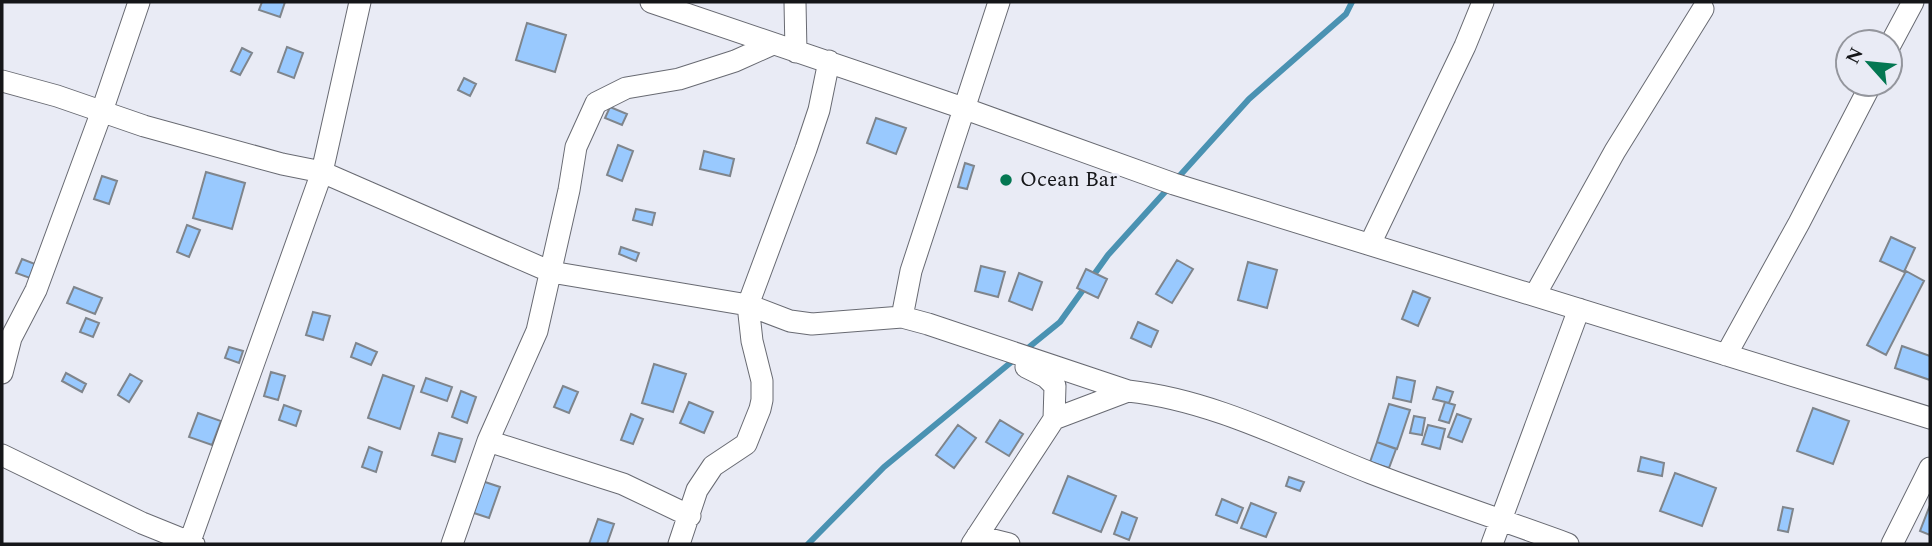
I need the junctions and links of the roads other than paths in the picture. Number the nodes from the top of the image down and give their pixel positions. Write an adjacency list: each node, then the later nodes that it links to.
1 (139, 2): 16 (street)
2 (360, 2): 17 (street)
3 (652, 2): 10 (street)
4 (795, 2): 11 (street)
5 (999, 2): 15 (street)
6 (1483, 2): 18 (street)
7 (1913, 2): 9 (street)
8 (1703, 9): 20 (street)
9 (1899, 28)
10 (773, 44): 11 (street); 19 (street)
11 (796, 52): 12 (street)
12 (829, 61): 15 (street); 21 (street)
13 (2, 81): 16 (street)
14 (1864, 98): 24 (street)
15 (964, 108): 18 (street); 23 (street)
16 (102, 111): 17 (street); 26 (street)
17 (322, 172): 19 (street); 36 (street)
18 (1370, 244): 20 (street)
19 (551, 272): 21 (street); 30 (street)
20 (1535, 296): 22 (street)
21 (748, 305): 23 (street); 33 (street)
22 (1579, 309): 24 (street); 34 (street)
23 (902, 317): 25 (street)
24 (1726, 355): 28 (street)
25 (1027, 358): 27 (street); 29 (street)
26 (2, 373)
27 (1128, 391): 29 (street); 34 (street)
28 (1930, 418)
29 (1054, 419): 35 (street)
30 (488, 441): 33 (street); 37 (street)
31 (2, 456): 36 (street)
32 (1930, 468): 42 (street)
33 (690, 516): 38 (street)
34 (1503, 520): 40 (street); 41 (street)
35 (975, 540): 39 (street)
36 (191, 543)
37 (452, 544)
38 (679, 544)
39 (1009, 544)
40 (1492, 544)
41 (1568, 544)
42 (1892, 544)

